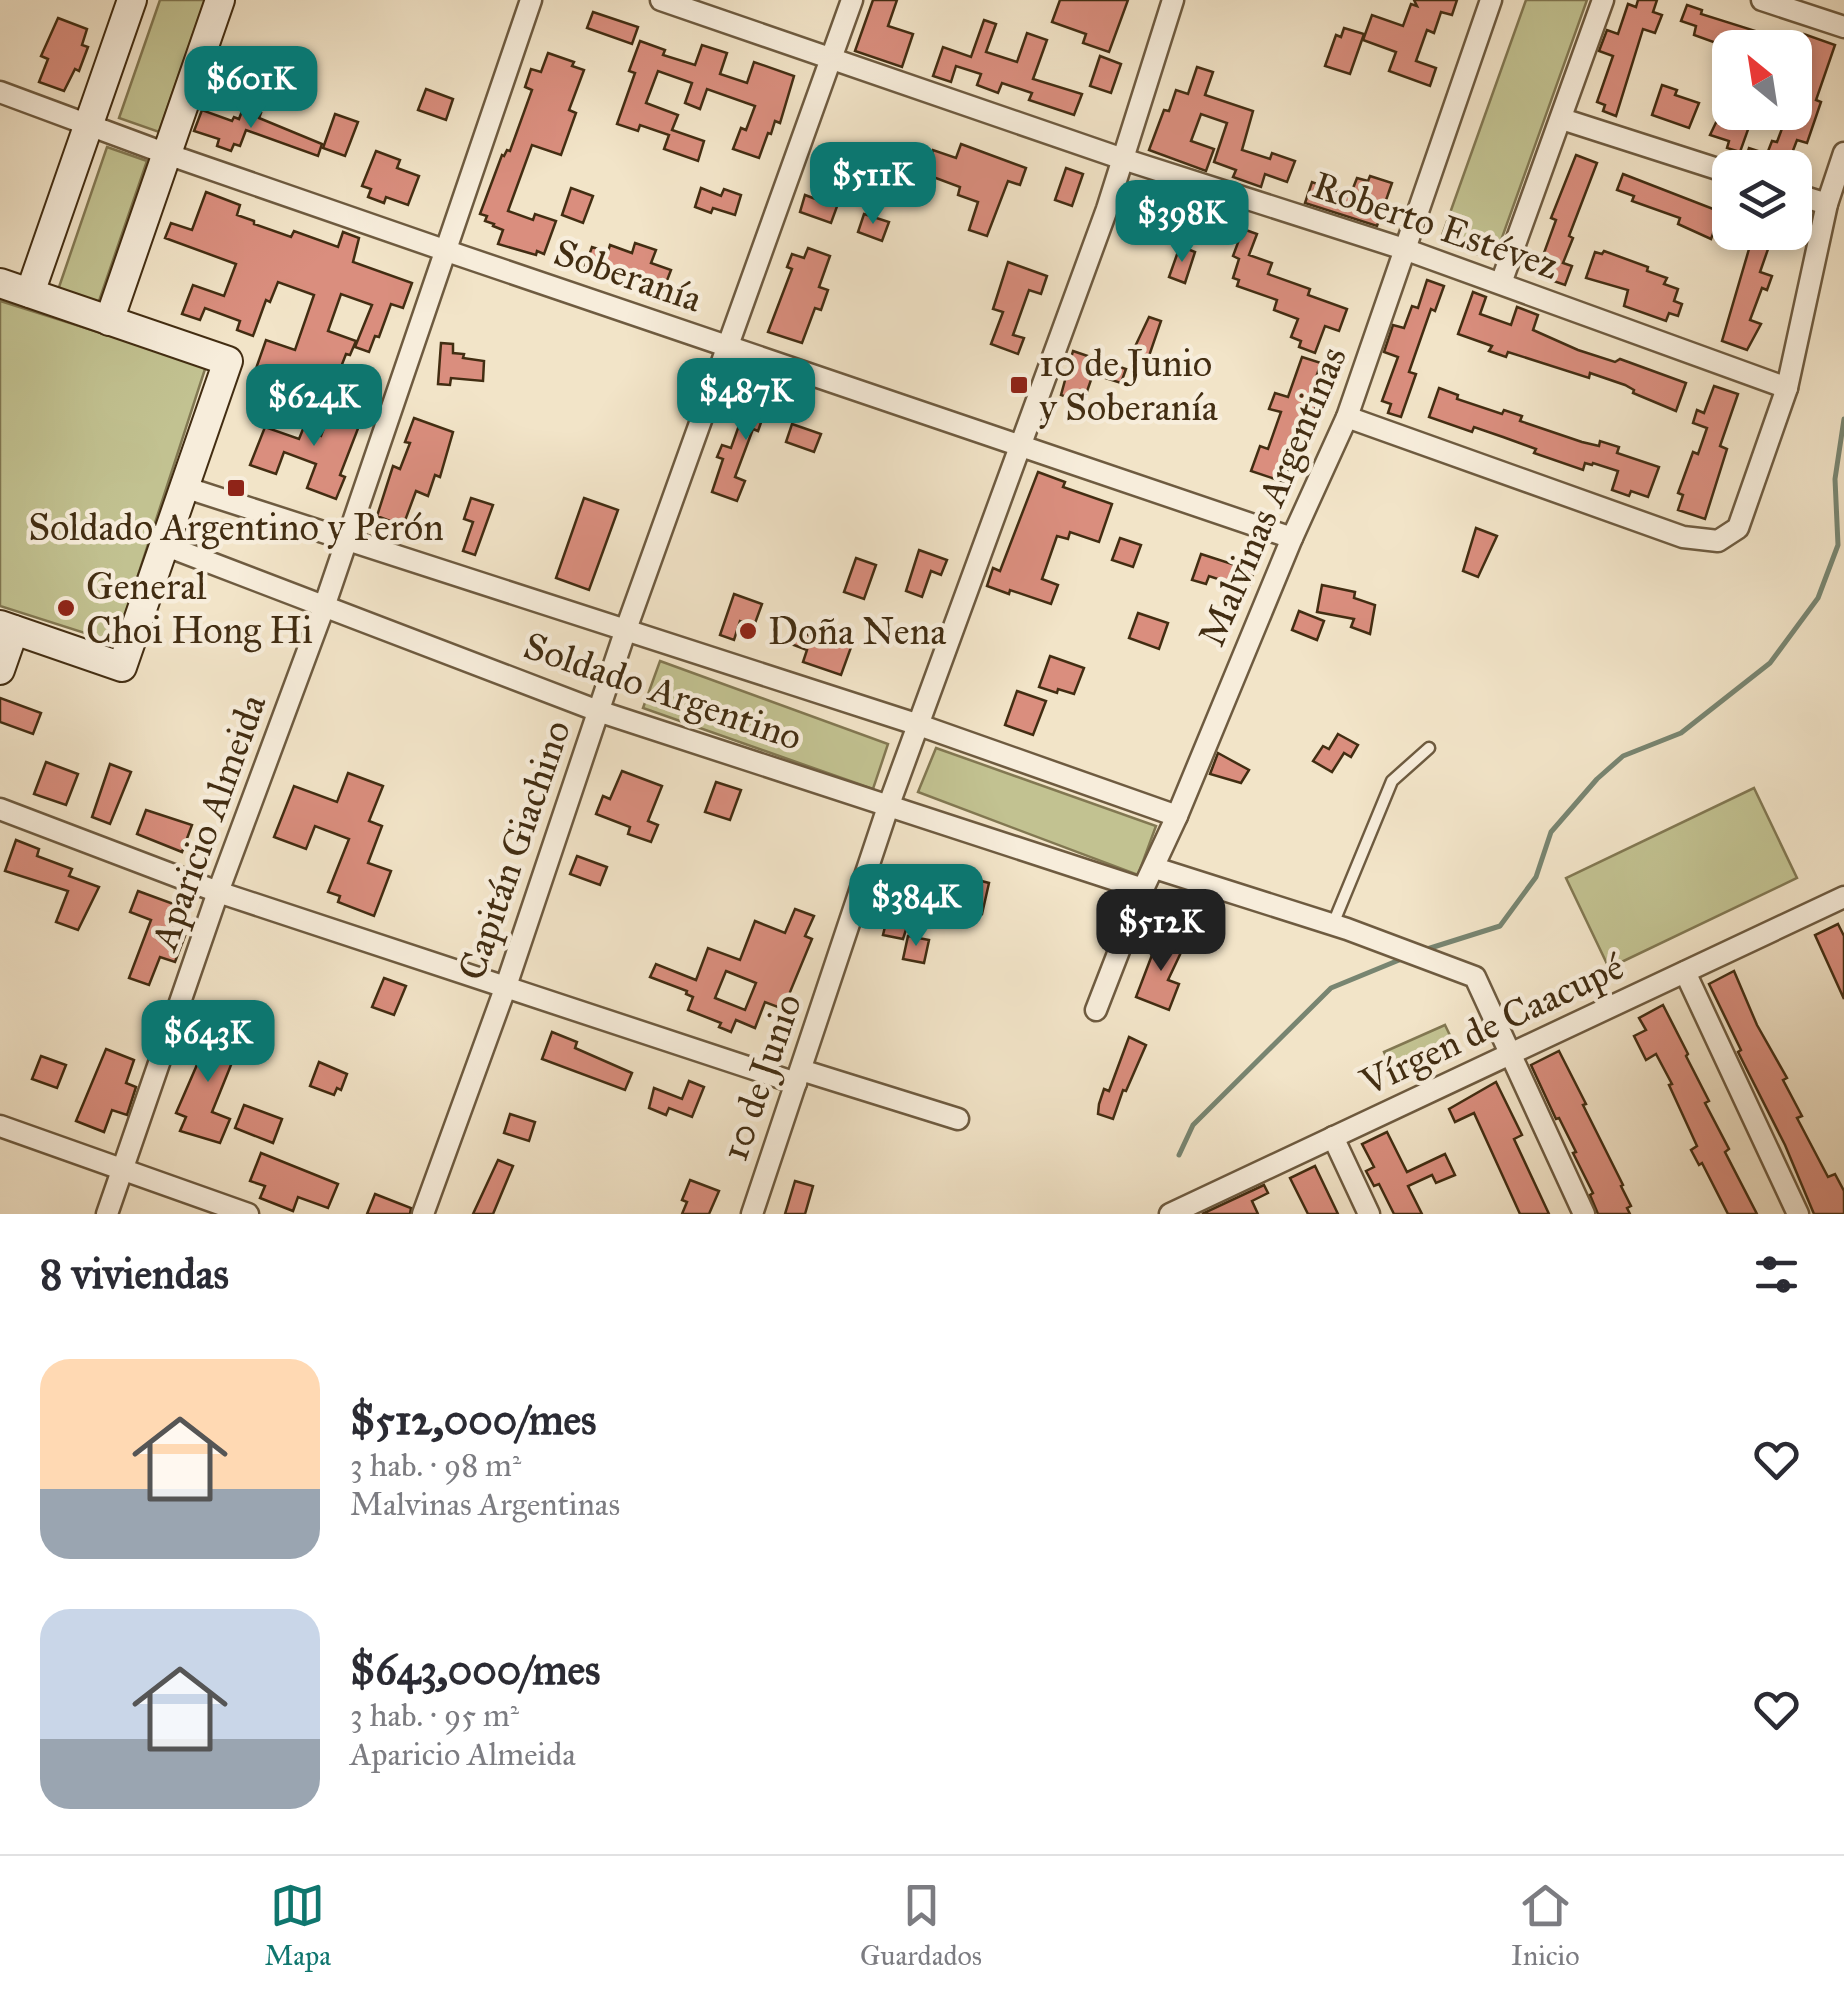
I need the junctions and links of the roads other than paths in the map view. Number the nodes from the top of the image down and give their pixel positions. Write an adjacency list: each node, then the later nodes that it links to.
1 (132, 0): 14 (main road)
2 (220, 0): 16 (main road)
3 (532, 0): 21 (street, Aparicio Almeida)
4 (661, 0): 11 (street, Roberto Estévez)
5 (852, 0): 11 (street, Capitán Giachino)
6 (1174, 0): 17 (street, 10 de Junio)
7 (1491, 0): 22 (street, Malvinas Argentinas)
8 (1603, 0): 13 (street)
9 (1762, 0): 10 (street)
10 (1844, 27)
11 (832, 60): 17 (street, Roberto Estévez); 27 (street, Capitán Giachino)
12 (0, 92): 14 (street, Soberanía)
13 (1562, 120): 18 (street); 24 (street)
14 (89, 122): 16 (street, Soberanía); 25 (main road)
15 (1844, 153): 20 (street)
16 (167, 154): 21 (street, Soberanía); 26 (main road)
17 (1123, 158): 22 (street, Roberto Estévez); 30 (street, 10 de Junio)
18 (1712, 167)
19 (1812, 199): 20 (street)
20 (1827, 204): 28 (street)
21 (444, 250): 27 (street, Soberanía); 32 (street, Aparicio Almeida)
22 (1407, 250): 24 (street, Roberto Estévez); 29 (street, Malvinas Argentinas)
23 (0, 283): 25 (main road)
24 (1501, 283): 28 (street, Roberto Estévez)
25 (30, 293): 26 (main road)
26 (109, 320): 31 (main road)
27 (729, 347): 30 (street, Soberanía); 37 (street, Capitán Giachino)
28 (1787, 388): 29 (street)
29 (1347, 417): 33 (street, Malvinas Argentinas)
30 (1021, 444): 33 (street, Soberanía); 40 (street, 10 de Junio)
31 (184, 487): 32 (street, Soldado Argentino); 34 (main road)
32 (346, 538): 35 (street, Aparicio Almeida); 37 (street, Soldado Argentino)
33 (1292, 538): 44 (street, Malvinas Argentinas)
34 (164, 545): 35 (street, Soldado Argentino); 36 (main road)
35 (324, 606): 39 (street, Soldado Argentino); 47 (street, Aparicio Almeida)
36 (7, 627): 38 (main road)
37 (626, 632): 39 (street, Capitán Giachino); 40 (street, Soldado Argentino)
38 (0, 670)
39 (598, 711): 42 (street, Soldado Argentino); 51 (street, Capitán Giachino)
40 (919, 725): 42 (street, 10 de Junio); 44 (street, Soldado Argentino)
41 (1430, 748): 49 (lane)
42 (888, 807): 46 (street, Soldado Argentino); 54 (street, 10 de Junio)
43 (0, 809): 47 (street)
44 (1177, 816): 45 (street, Malvinas Argentinas)
45 (1155, 868): 46 (street, Malvinas Argentinas); 49 (street)
46 (1143, 888): 52 (street, Malvinas Argentinas)
47 (218, 892): 51 (street); 58 (street, Aparicio Almeida)
48 (1844, 897): 50 (street, Vírgen de Caacupé)
49 (1340, 927): 53 (street)
50 (1685, 972): 53 (street, Vírgen de Caacupé); 66 (street)
51 (506, 986): 54 (street); 61 (street, Capitán Giachino)
52 (1096, 1010)
53 (1510, 1054): 57 (street, Vírgen de Caacupé); 65 (street)
54 (798, 1077): 55 (street); 62 (street, 10 de Junio)
55 (958, 1119)
56 (0, 1126): 58 (street)
57 (1333, 1137): 63 (street, Vírgen de Caacupé); 64 (street)
58 (122, 1170): 59 (street, Aparicio Almeida); 60 (street)
59 (107, 1214)
60 (248, 1214)
61 (423, 1214)
62 (752, 1214)
63 (1170, 1214)
64 (1369, 1214)
65 (1584, 1214)
66 (1798, 1214)

